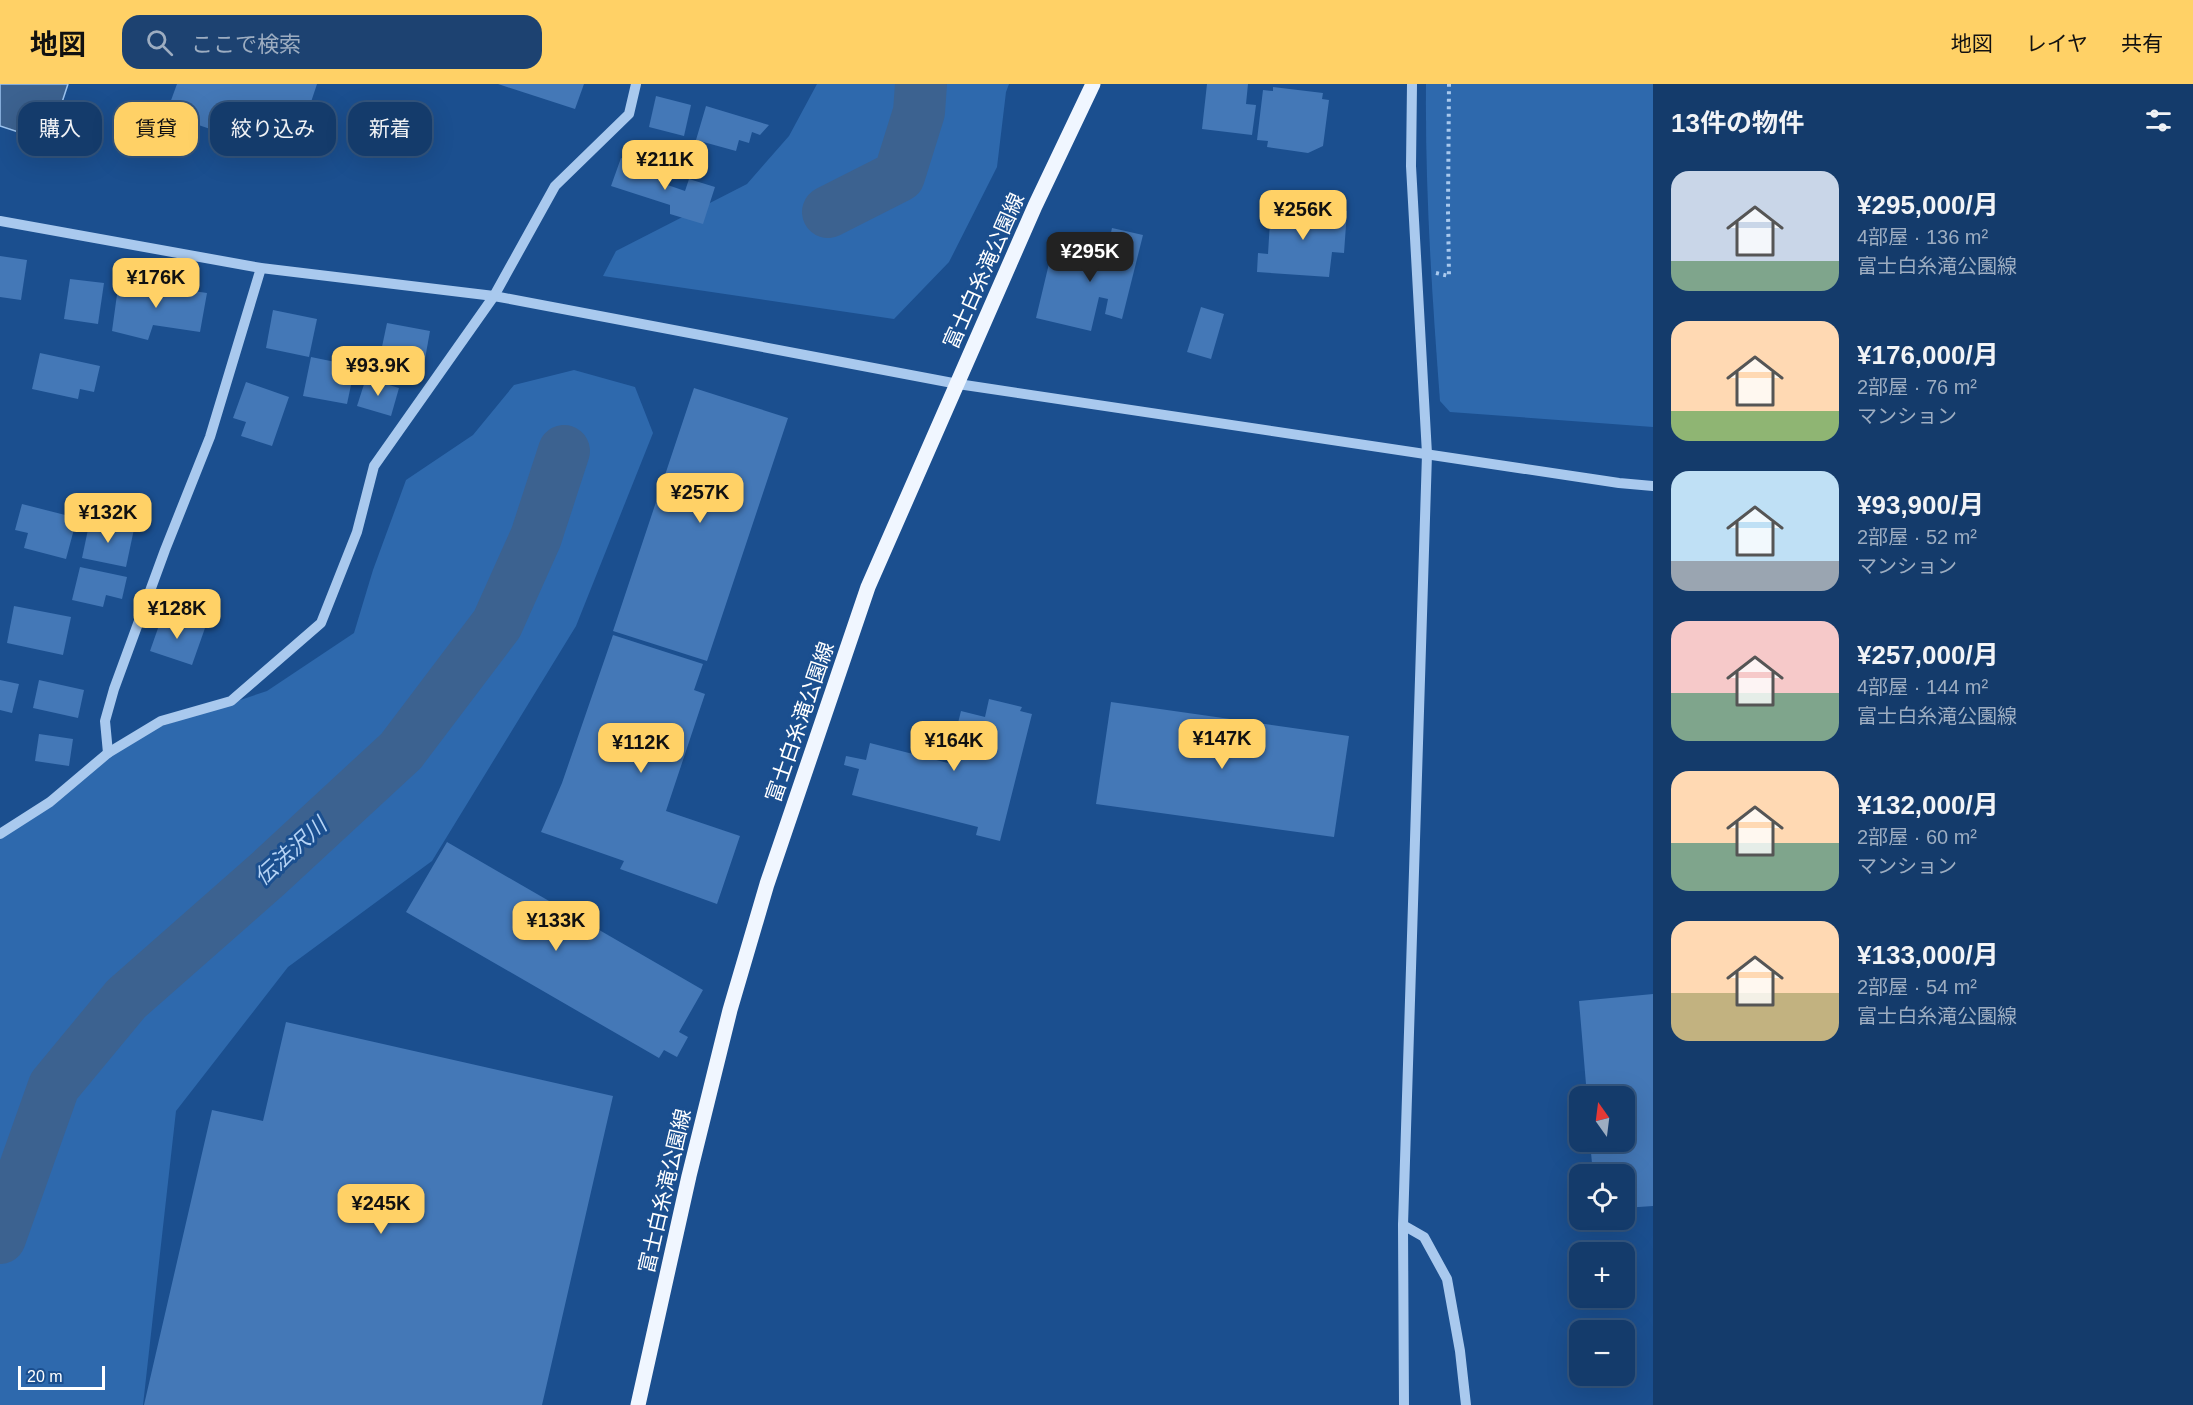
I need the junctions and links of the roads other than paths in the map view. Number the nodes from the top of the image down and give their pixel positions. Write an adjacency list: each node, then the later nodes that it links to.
1 (636, 84): 6 (street)
2 (1093, 84): 7 (main road, 富士白糸滝公園線)
3 (1412, 84): 8 (street)
4 (0, 221): 5 (street)
5 (261, 268): 6 (street); 10 (street)
6 (494, 296): 7 (street); 10 (street)
7 (958, 384): 8 (street); 13 (main road, 富士白糸滝公園線)
8 (1427, 453): 9 (street); 12 (street)
9 (1653, 486)
10 (108, 753): 11 (street)
11 (0, 834)
12 (1404, 1225): 14 (street); 15 (street)
13 (638, 1405)
14 (1404, 1405)
15 (1466, 1405)

